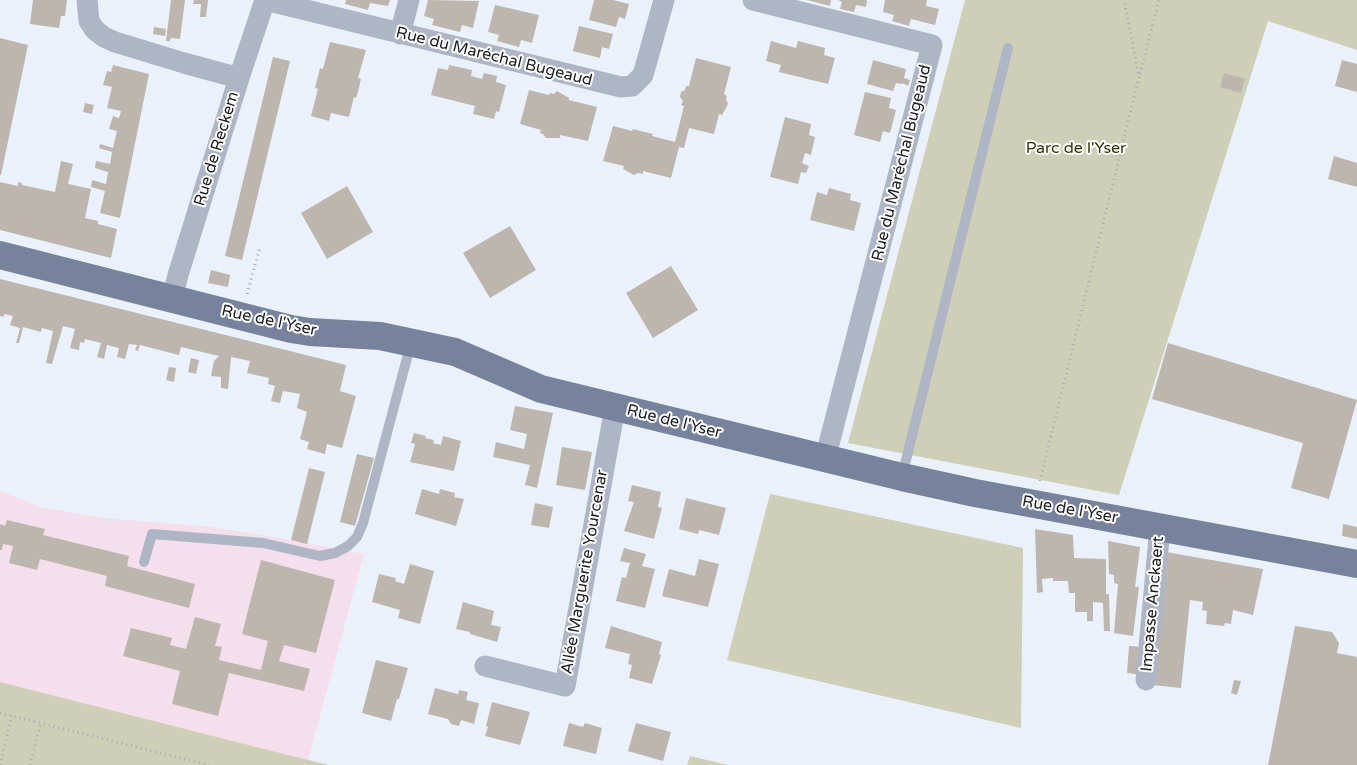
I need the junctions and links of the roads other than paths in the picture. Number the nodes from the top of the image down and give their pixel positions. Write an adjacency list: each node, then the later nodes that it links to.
1 (87, 0): 8 (street)
2 (265, 0): 6 (street, Rue du Maréchal Bugeaud); 8 (street, Rue de Reckem)
3 (409, 0): 6 (street)
4 (664, 0): 6 (street, Rue du Maréchal Bugeaud)
5 (753, 0): 13 (street, Rue du Maréchal Bugeaud)
6 (400, 34)
7 (1008, 48): 14 (lane)
8 (239, 78): 10 (street, Rue de Reckem)
9 (0, 254): 10 (main road, Rue de l'Yser)
10 (172, 299): 11 (main road, Rue de l'Yser)
11 (411, 342): 12 (main road, Rue de l'Yser); 16 (lane)
12 (615, 407): 13 (main road, Rue de l'Yser); 18 (street, Allée Marguerite Yourcenar)
13 (825, 459): 14 (main road, Rue de l'Yser)
14 (902, 477): 15 (main road, Rue de l'Yser)
15 (1160, 527): 17 (main road, Rue de l'Yser); 19 (street, Impasse Anckaert)
16 (144, 562)
17 (1357, 564)
18 (485, 666)
19 (1146, 680)

